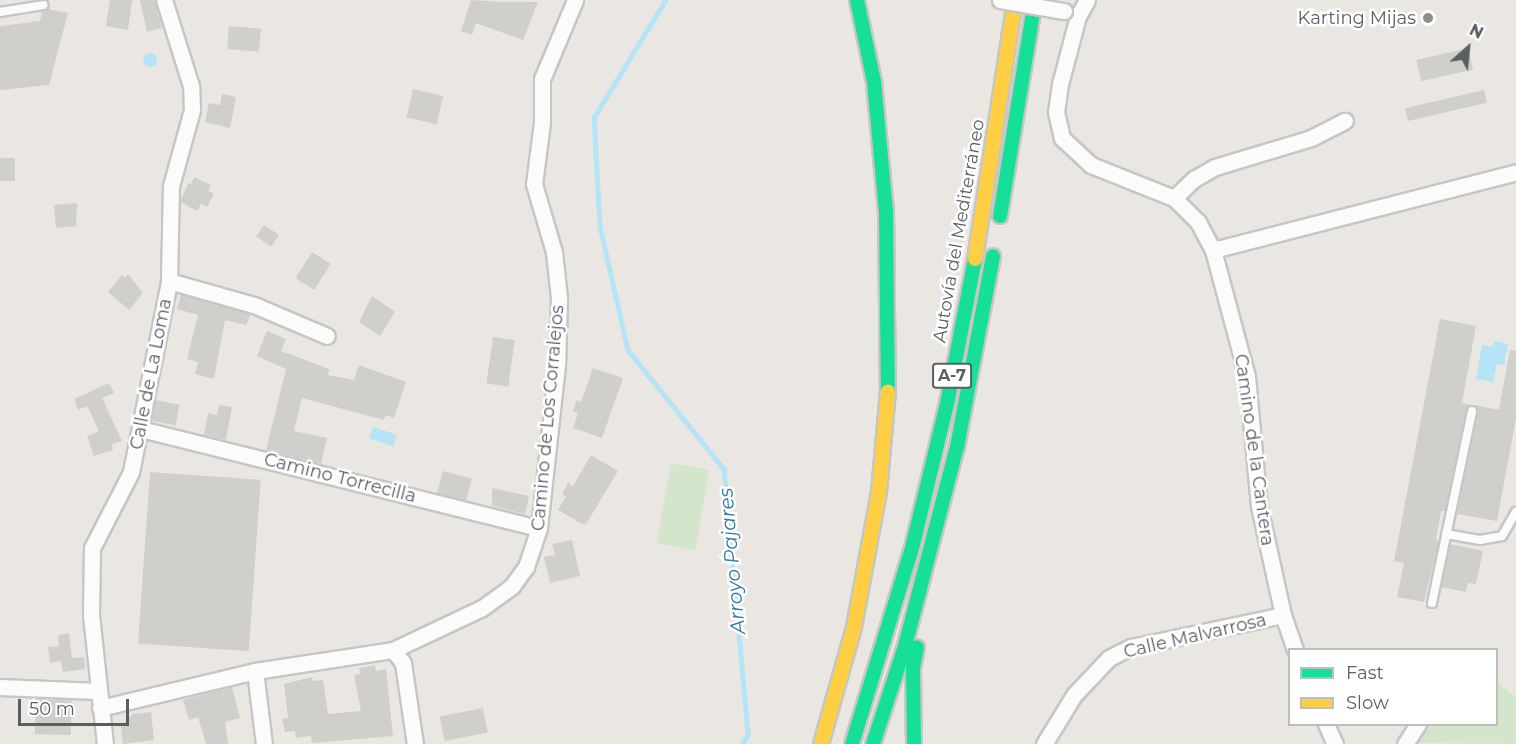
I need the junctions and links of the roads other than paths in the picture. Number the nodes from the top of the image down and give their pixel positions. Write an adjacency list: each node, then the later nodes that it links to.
1 (164, 0): 17 (street, Calle de La Loma)
2 (575, 0): 22 (street, Camino de Los Corralejos)
3 (857, 0): 13 (highway)
4 (1000, 0): 11 (street, bridge)
5 (1015, 0): 39 (highway, Autovía del Mediterráneo / A-7)
6 (1035, 0): 24 (highway)
7 (1087, 0): 11 (street)
8 (43, 5): 10 (lane)
9 (844, 10): 13 (highway)
10 (0, 12)
11 (1071, 14): 15 (street)
12 (1345, 121): 15 (street)
13 (876, 125): 38 (highway)
14 (1516, 172): 16 (street)
15 (1174, 198): 16 (street, Camino de la Cantera)
16 (1213, 250): 26 (street, Camino de la Cantera)
17 (169, 281): 18 (street); 20 (street, Calle de La Loma)
18 (327, 336)
19 (1472, 411): 23 (lane)
20 (141, 429): 22 (street, Camino Torrecilla); 31 (street, Calle de La Loma)
21 (1516, 512): 23 (lane)
22 (539, 528): 28 (street, Camino de Los Corralejos)
23 (1446, 534): 25 (lane)
24 (925, 574): 40 (highway); 41 (highway)
25 (1432, 603)
26 (1283, 615): 27 (street, Camino de la Cantera); 42 (street, Calle Malvarrosa)
27 (1294, 648)
28 (393, 650): 29 (street, Camino de Los Corralejos); 37 (street)
29 (255, 670): 32 (street, Camino de Los Corralejos); 36 (street)
30 (0, 687): 31 (street)
31 (98, 691): 32 (street, Calle de La Loma)
32 (99, 708): 35 (street, Calle de La Loma)
33 (1327, 726): 43 (street)
34 (1417, 726): 44 (street)
35 (105, 744)
36 (264, 744)
37 (415, 744)
38 (821, 744)
39 (852, 744)
40 (873, 744)
41 (914, 744)
42 (1044, 744)
43 (1335, 744)
44 (1405, 744)

